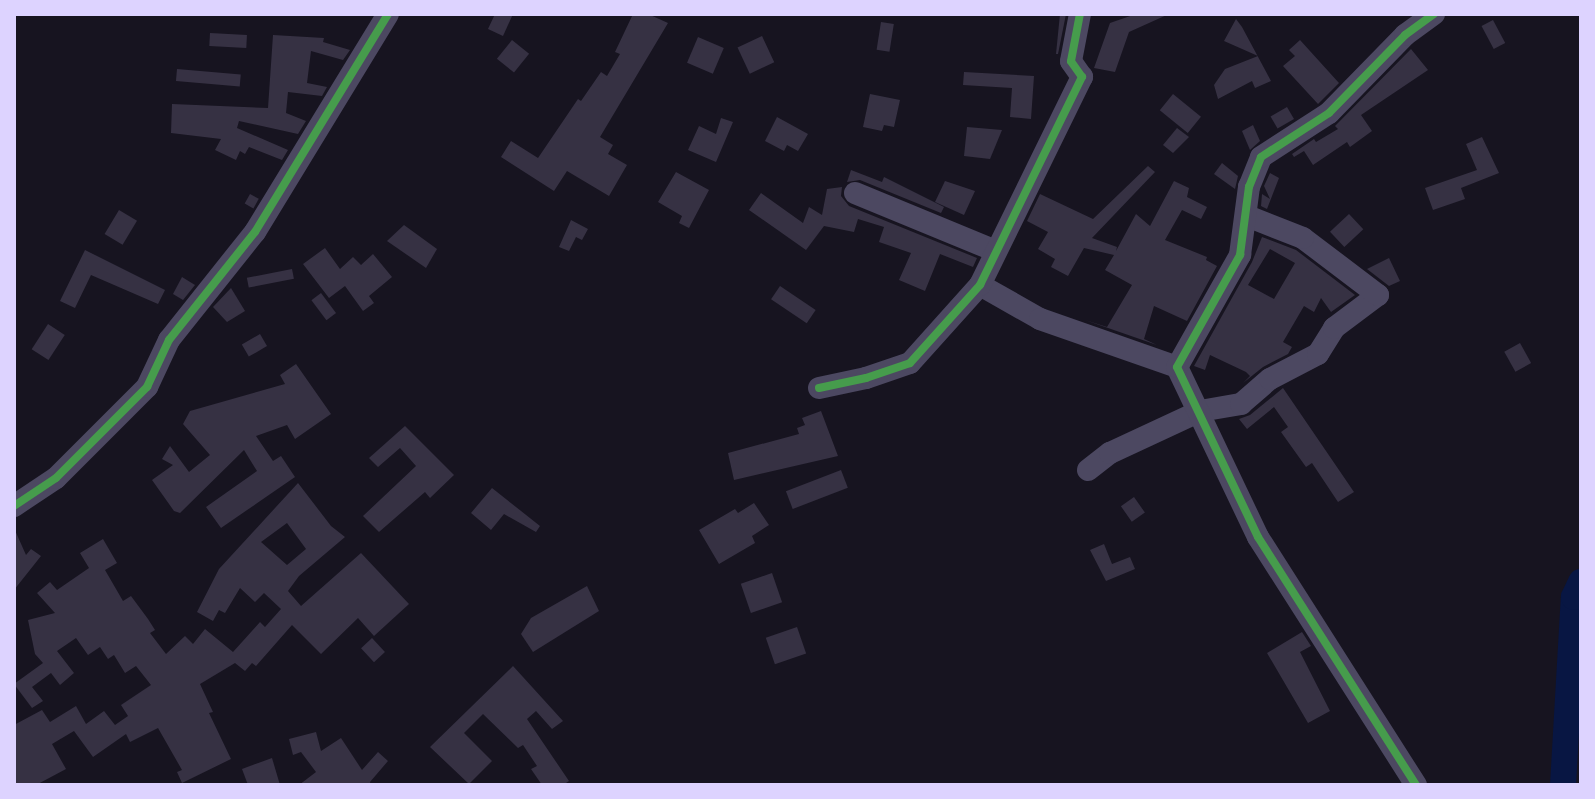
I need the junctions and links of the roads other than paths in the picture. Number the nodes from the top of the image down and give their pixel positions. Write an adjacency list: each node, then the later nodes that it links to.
1 (388, 14): 12 (street)
2 (1080, 14): 6 (street)
3 (1434, 14): 5 (street)
4 (855, 193): 6 (street)
5 (1247, 216): 8 (street); 10 (street)
6 (996, 251): 7 (street)
7 (980, 285): 8 (street); 9 (street)
8 (1177, 367): 10 (street)
9 (819, 388)
10 (1200, 411): 11 (street); 13 (street)
11 (1088, 470)
12 (14, 506)
13 (1416, 785)

